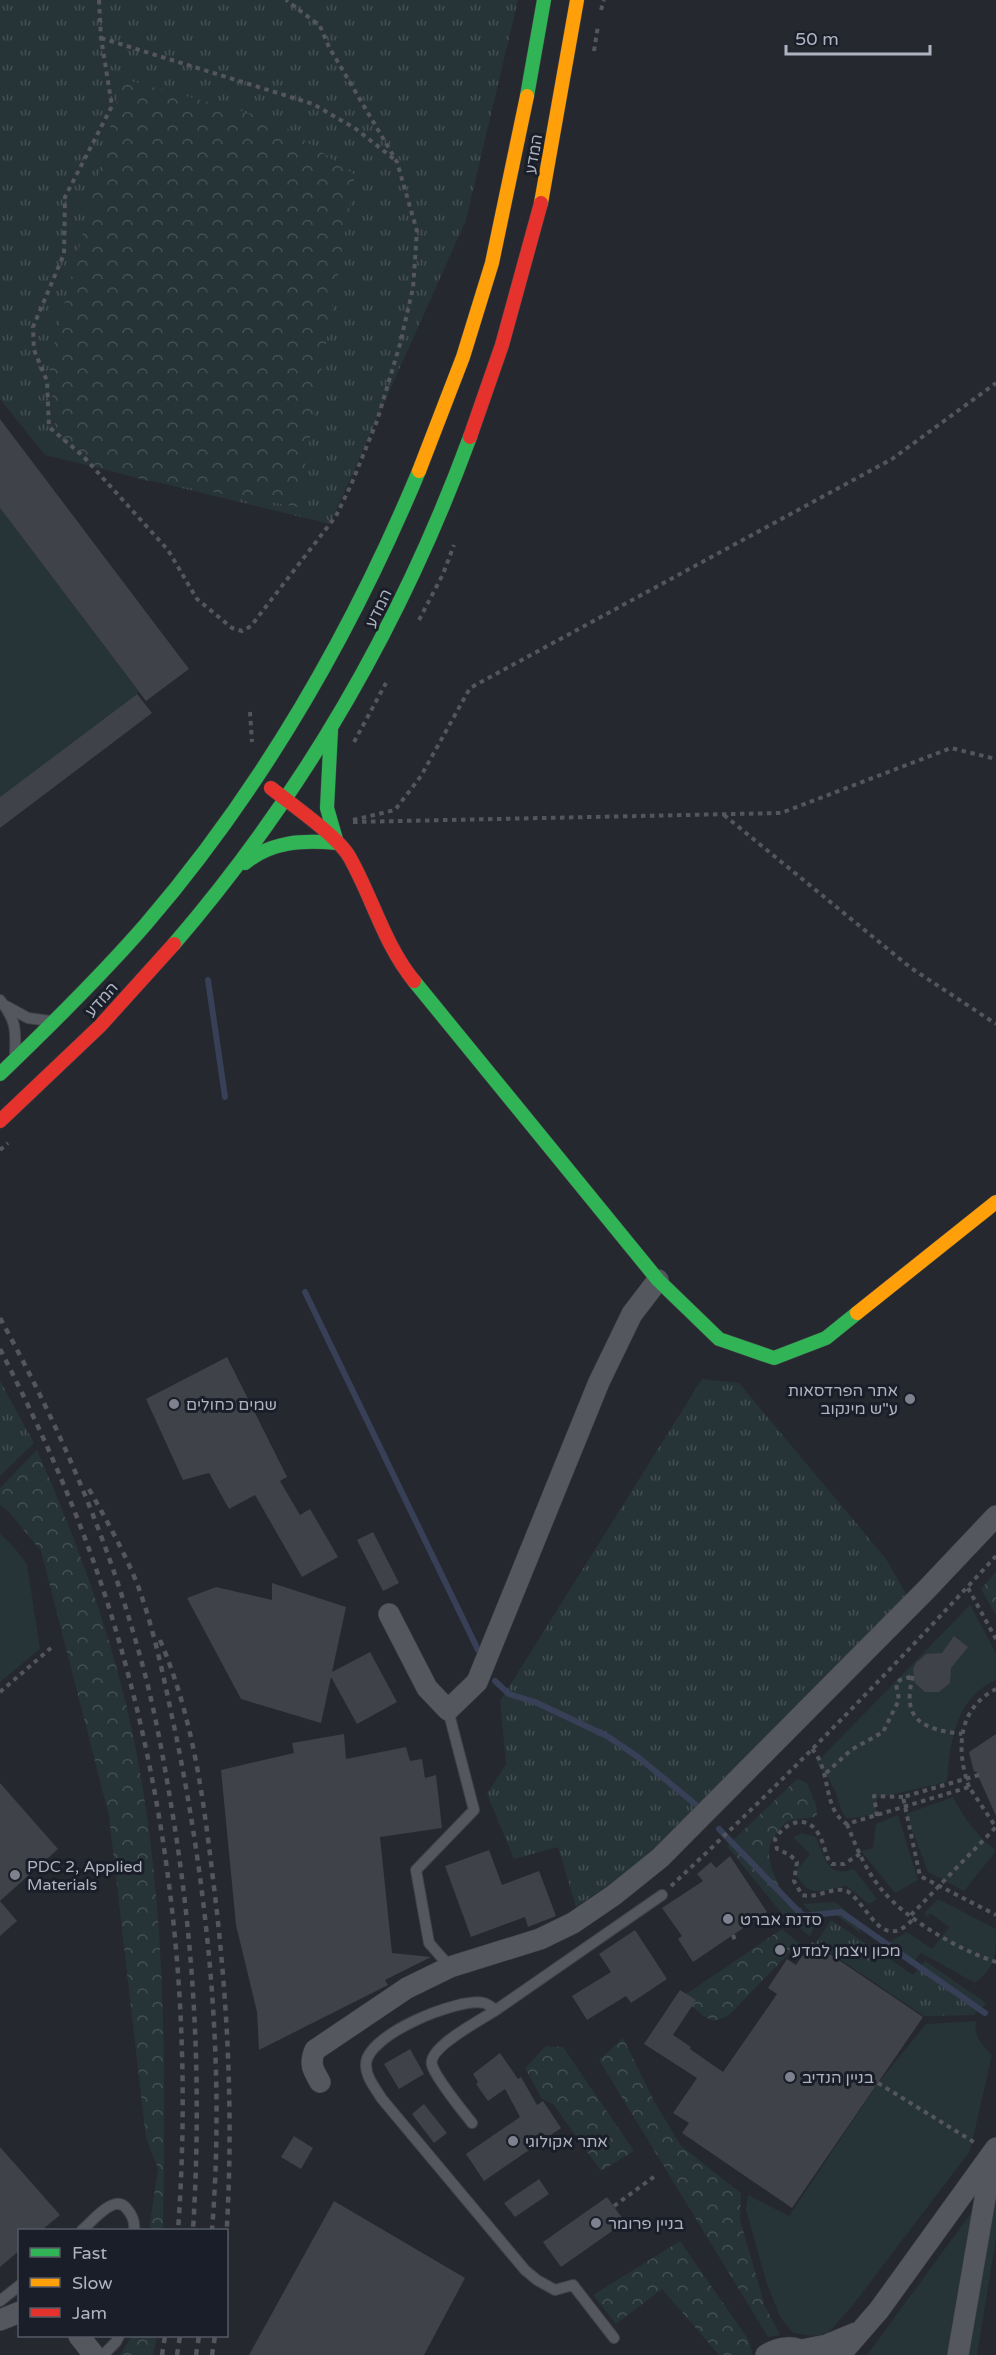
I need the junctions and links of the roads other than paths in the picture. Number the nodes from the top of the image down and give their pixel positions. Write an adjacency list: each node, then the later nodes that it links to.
1 (544, 0): 4 (main road, המדע)
2 (577, 0): 3 (main road, המדע)
3 (331, 729): 5 (main road, המדע); 6 (main road)
4 (257, 779): 5 (main road); 9 (main road, המדע)
5 (286, 798): 6 (main road); 7 (main road, המדע)
6 (337, 843): 7 (main road); 14 (main road)
7 (214, 895): 12 (main road, המדע)
8 (2, 1002): 9 (lane); 10 (lane)
9 (55, 1021): 10 (main road, המדע)
10 (15, 1060): 11 (main road, המדע)
11 (0, 1074)
12 (0, 1121)
13 (996, 1202): 14 (main road)
14 (658, 1280): 17 (street)
15 (996, 1516): 19 (street)
16 (389, 1614): 17 (street)
17 (448, 1710): 19 (lane)
18 (662, 1895): 20 (lane)
19 (450, 1967): 21 (street)
20 (496, 2010): 22 (lane); 35 (lane)
21 (320, 2082)
22 (472, 2123)
23 (995, 2146): 32 (street); 41 (street)
24 (83, 2229): 25 (lane)
25 (134, 2229)
26 (18, 2287): 27 (lane)
27 (0, 2301)
28 (0, 2310): 29 (street)
29 (18, 2311)
30 (18, 2312): 31 (street)
31 (0, 2320)
32 (866, 2325): 36 (street); 40 (street)
33 (80, 2337): 37 (street)
34 (118, 2337): 38 (lane)
35 (614, 2338)
36 (805, 2353): 39 (street)
37 (94, 2355)
38 (103, 2355)
39 (766, 2355)
40 (840, 2355)
41 (958, 2355)

